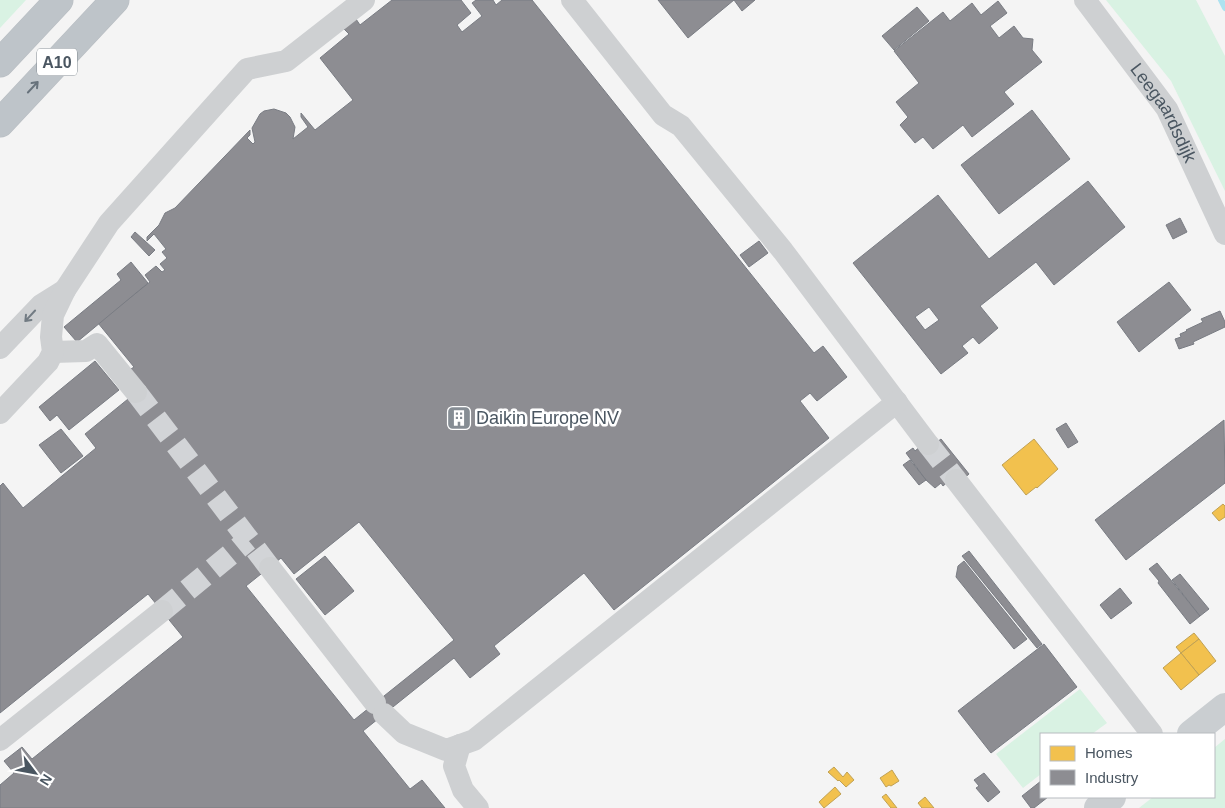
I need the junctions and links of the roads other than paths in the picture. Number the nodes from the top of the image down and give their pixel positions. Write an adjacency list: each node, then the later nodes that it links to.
1 (58, 0): 6 (highway, A10)
2 (115, 0): 7 (highway, A10, one-way to 2)
3 (364, 0): 9 (street)
4 (572, 0): 13 (street)
5 (1085, 0): 8 (street, Leegaardsdijk)
6 (0, 63)
7 (0, 123)
8 (1225, 234)
9 (65, 290): 10 (street, one-way to 10); 11 (street)
10 (0, 348)
11 (53, 352): 12 (street); 14 (street)
12 (136, 392)
13 (897, 402): 15 (street); 23 (street)
14 (0, 413)
15 (928, 444)
16 (956, 480): 20 (street)
17 (270, 568): 23 (street)
18 (162, 610): 22 (street)
19 (1225, 707): 21 (main road)
20 (1151, 733)
21 (1192, 733)
22 (0, 740)
23 (460, 745): 25 (street)
24 (1111, 798): 26 (main road)
25 (478, 808)
26 (1098, 808)

